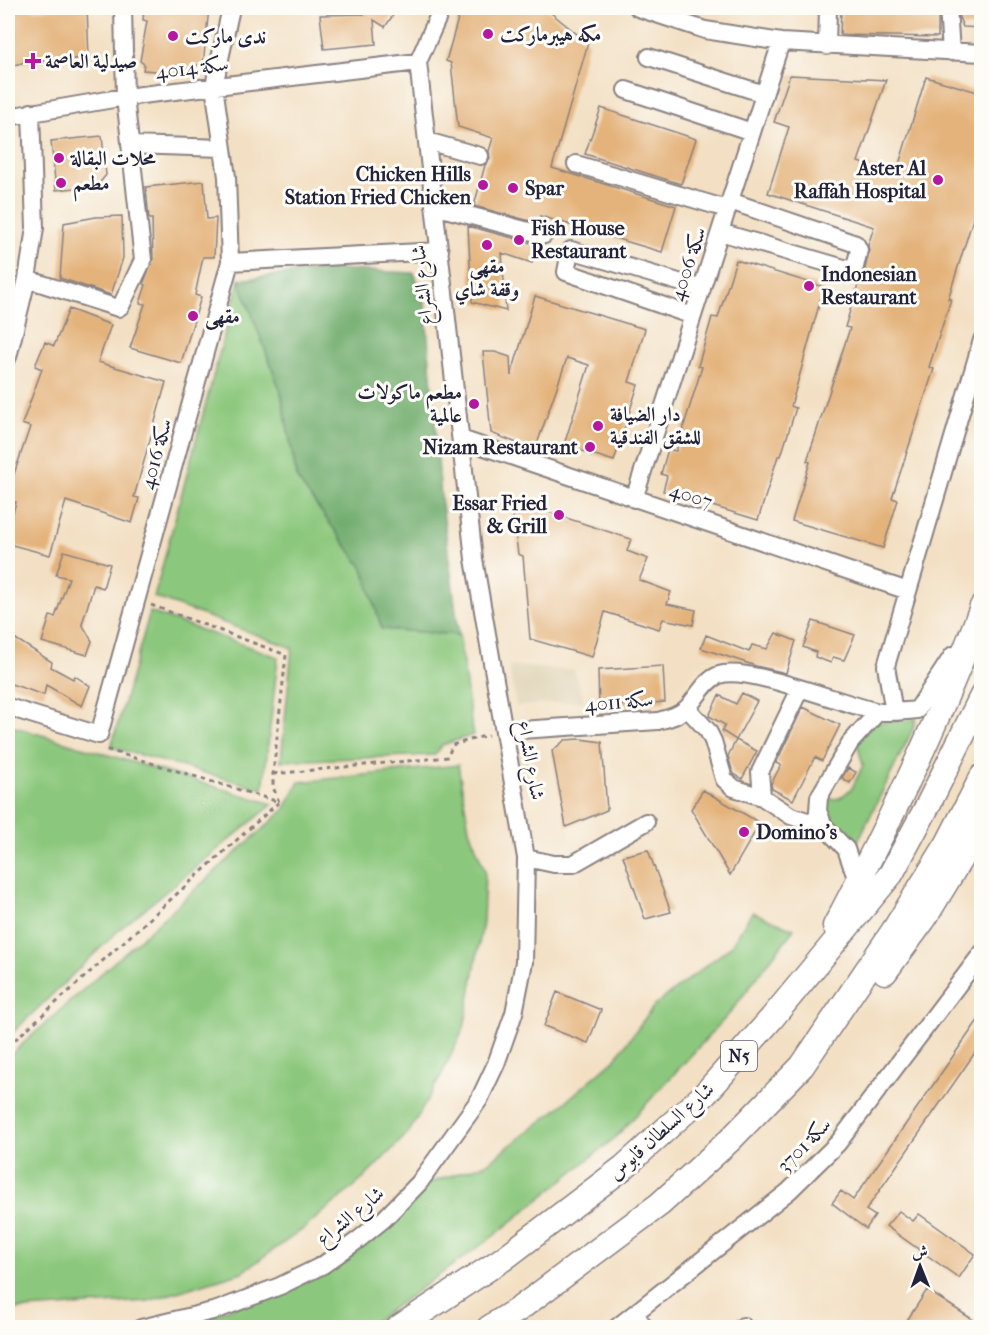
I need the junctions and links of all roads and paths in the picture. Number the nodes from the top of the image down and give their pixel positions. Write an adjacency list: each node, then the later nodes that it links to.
1 (123, 8): 16 (street)
2 (231, 8): 13 (street)
3 (442, 8): 12 (street)
4 (638, 8): 7 (street)
5 (828, 8): 8 (street)
6 (948, 8): 9 (street)
7 (781, 42): 8 (street); 15 (street, سكة 4006)
8 (827, 46): 9 (street)
9 (951, 52): 10 (street)
10 (981, 53)
11 (649, 57): 15 (street)
12 (418, 62): 13 (street, سكة 4014); 20 (street, شارع الشراع)
13 (214, 86): 16 (street, سكة 4014); 22 (street, سكة 4016)
14 (626, 90): 19 (street)
15 (764, 94): 19 (street, سكة 4006)
16 (125, 97): 17 (street, سكة 4014); 21 (street)
17 (31, 112): 18 (street, سكة 4014); 31 (street)
18 (8, 117)
19 (752, 132): 25 (street, سكة 4006)
20 (427, 141): 23 (street); 26 (street, شارع الشراع)
21 (130, 145): 22 (street); 31 (street)
22 (223, 148): 30 (street, سكة 4016)
23 (480, 156)
24 (576, 164): 25 (street)
25 (729, 205): 27 (street, سكة 4006); 27 (street)
26 (434, 206): 28 (street); 29 (street, شارع الشراع)
27 (720, 232): 32 (street, سكة 4006)
28 (544, 235)
29 (440, 251): 30 (street); 36 (street, شارع الشراع)
30 (230, 262): 39 (street, سكة 4016)
31 (27, 279): 35 (street)
32 (702, 289): 33 (street, سكة 4006); 33 (street)
33 (693, 316): 37 (street, سكة 4006)
34 (981, 340): 38 (street)
35 (8, 349)
36 (461, 439): 37 (street, 4007); 47 (street, شارع الشراع)
37 (634, 499): 38 (street, 4007)
38 (908, 591): 46 (street)
39 (137, 600): 48 (street, سكة 4016); 49 (path)
40 (981, 607): 41 (highway)
41 (970, 638): 46 (street); 57 (highway)
42 (800, 689): 45 (street, سكة 4011); 46 (street, سكة 4011); 51 (street)
43 (981, 696): 59 (highway, شارع السلطان قابوس / N5)
44 (8, 707): 48 (street)
45 (687, 708): 47 (street, سكة 4011); 51 (street)
46 (886, 712): 55 (street)
47 (505, 731): 49 (path); 56 (street, شارع الشراع)
48 (99, 735): 52 (path)
49 (273, 774): 52 (path)
50 (981, 777): 61 (highway)
51 (762, 797): 55 (street)
52 (279, 802): 60 (path)
53 (646, 822): 56 (street)
54 (981, 822): 61 (highway)
55 (824, 826): 57 (street)
56 (526, 858): 64 (street, شارع الشراع)
57 (853, 891): 59 (highway)
58 (981, 953): 63 (street, سكة 3701)
59 (772, 1018): 65 (highway, شارع السلطان قابوس / N5)
60 (8, 1046)
61 (801, 1066): 62 (highway)
62 (519, 1309): 66 (highway); 67 (street)
63 (640, 1321): 68 (street, سكة 3701)
64 (141, 1328)
65 (398, 1328)
66 (489, 1328)
67 (504, 1328)
68 (616, 1328)

